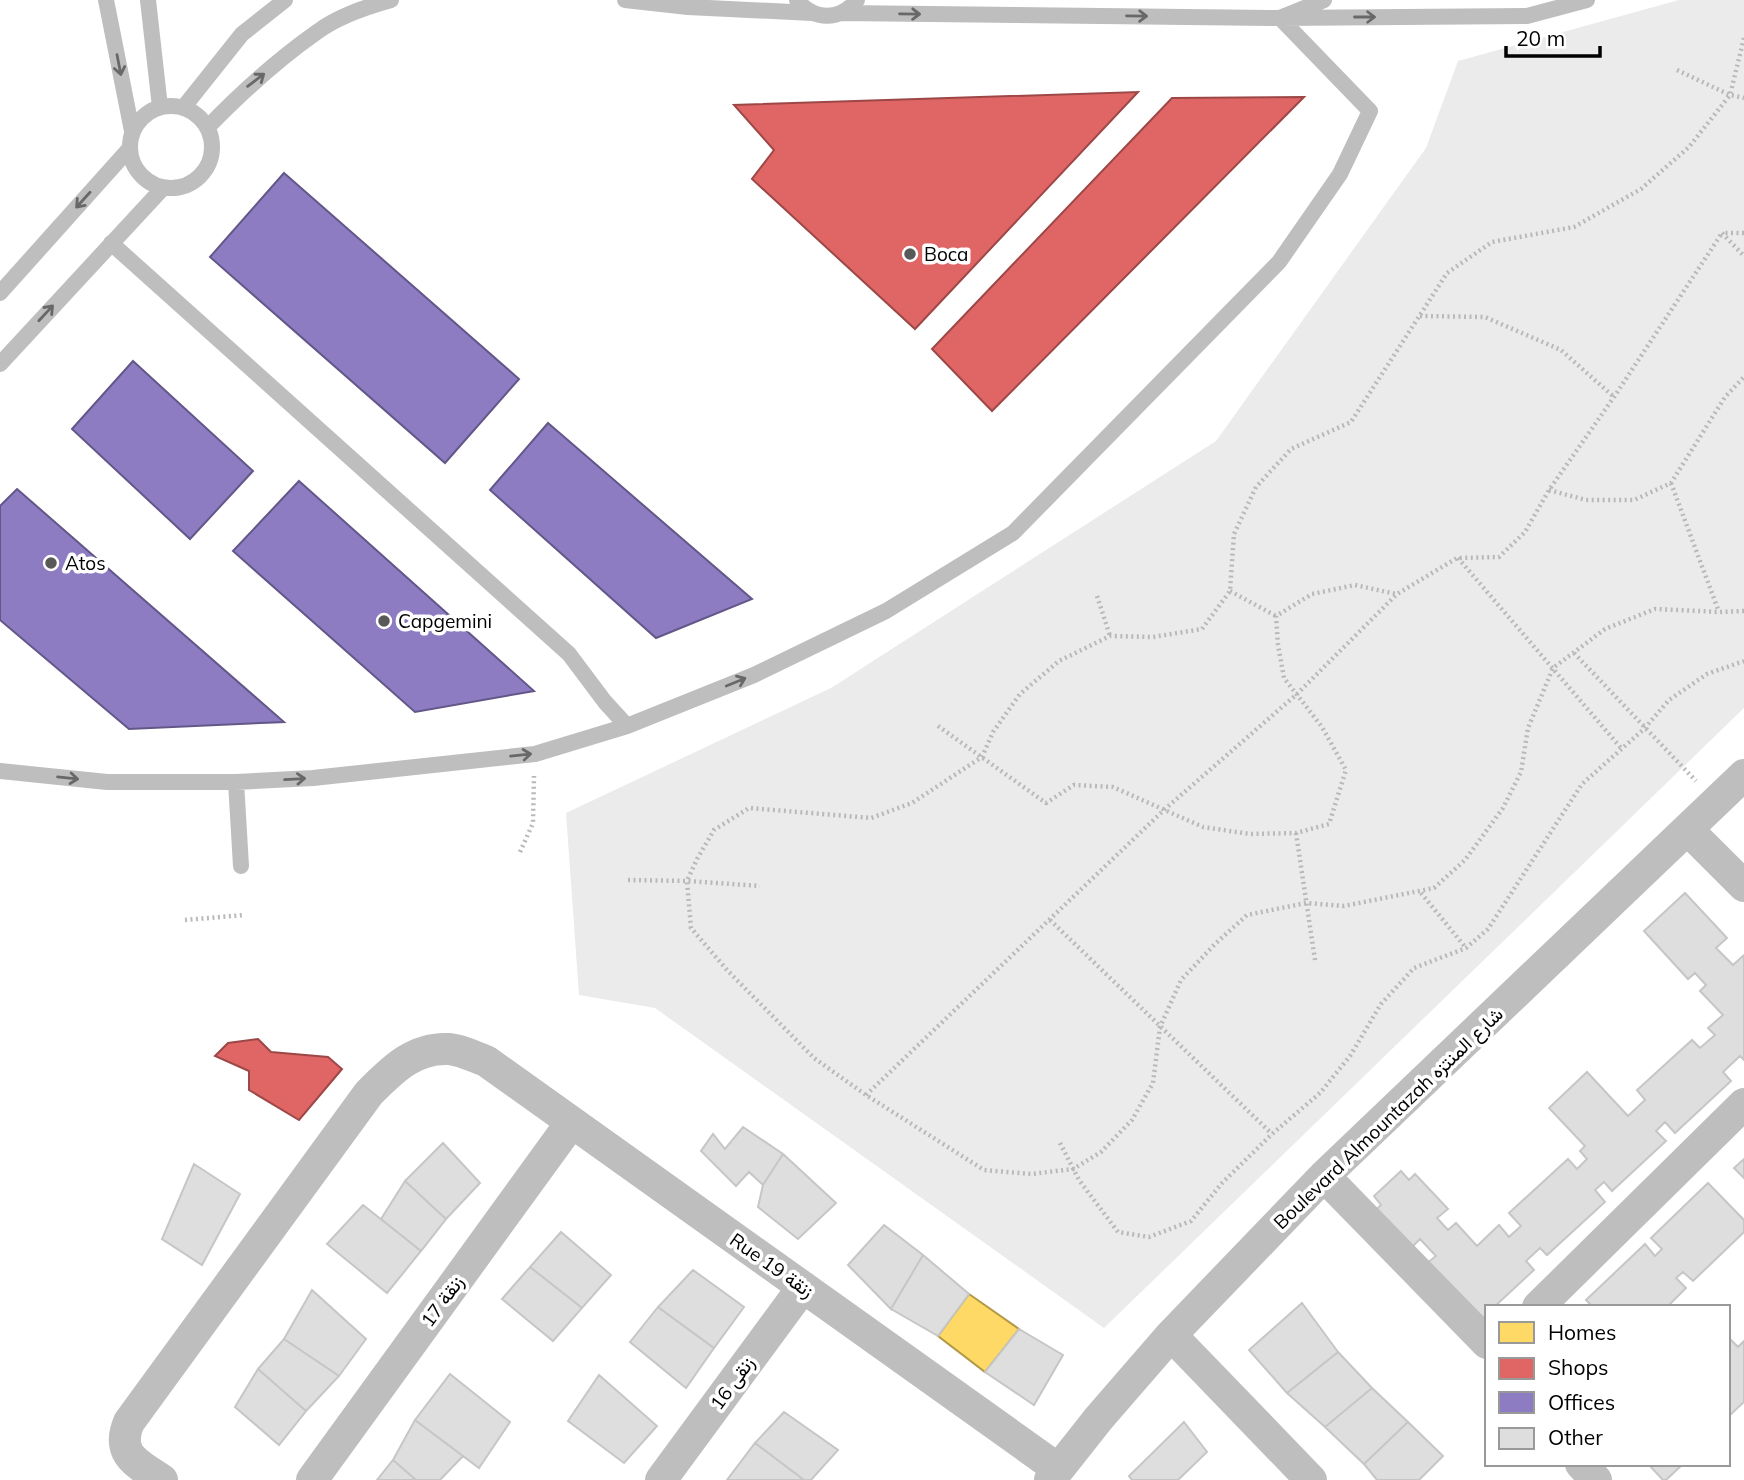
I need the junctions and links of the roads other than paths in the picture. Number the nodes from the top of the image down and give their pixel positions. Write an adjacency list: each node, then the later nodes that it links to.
1 (106, 0): 16 (lane, one-way to 16)
2 (148, 0): 13 (lane)
3 (285, 0): 14 (lane)
4 (391, 0): 15 (lane, one-way to 4)
5 (625, 0): 10 (lane)
6 (797, 0): 10 (lane)
7 (857, 0): 11 (lane)
8 (1324, 0): 12 (lane)
9 (1587, 0): 12 (lane, one-way to 9)
10 (812, 13): 11 (lane)
11 (841, 13): 12 (lane, one-way to 12)
12 (1280, 18): 22 (lane, one-way to 12)
13 (160, 107): 14 (lane); 16 (lane)
14 (183, 108): 15 (lane)
15 (207, 128): 18 (lane)
16 (132, 131): 17 (lane)
17 (129, 149): 18 (lane); 20 (lane, one-way to 20)
18 (163, 188): 19 (lane)
19 (111, 243): 21 (lane, one-way to 19); 22 (lane)
20 (0, 293)
21 (0, 363)
22 (627, 726): 25 (lane, one-way to 22)
23 (0, 771): 25 (lane, one-way to 25)
24 (1744, 775): 26 (street, Boulevard Almountazah شارع المنتزه)
25 (236, 782): 27 (lane)
26 (1688, 830): 28 (street); 31 (street, Boulevard Almountazah شارع المنتزه)
27 (241, 866)
28 (1744, 886)
29 (1744, 1104): 33 (street)
30 (571, 1123): 32 (street, Rue 19 زنقة); 38 (street, Rue 19 زنقة); 39 (street, زنقة 17)
31 (1324, 1176): 34 (street, Boulevard Almountazah شارع المنتزه); 35 (street)
32 (803, 1287): 37 (street, Rue 19 زنقة); 40 (street, زنقى 16)
33 (1540, 1305)
34 (1171, 1335): 37 (street, Boulevard Almountazah شارع المنتزه); 41 (street)
35 (1485, 1341)
36 (1583, 1466): 42 (street)
37 (1054, 1474)
38 (162, 1480)
39 (312, 1480)
40 (661, 1480)
41 (1311, 1480)
42 (1596, 1480)

